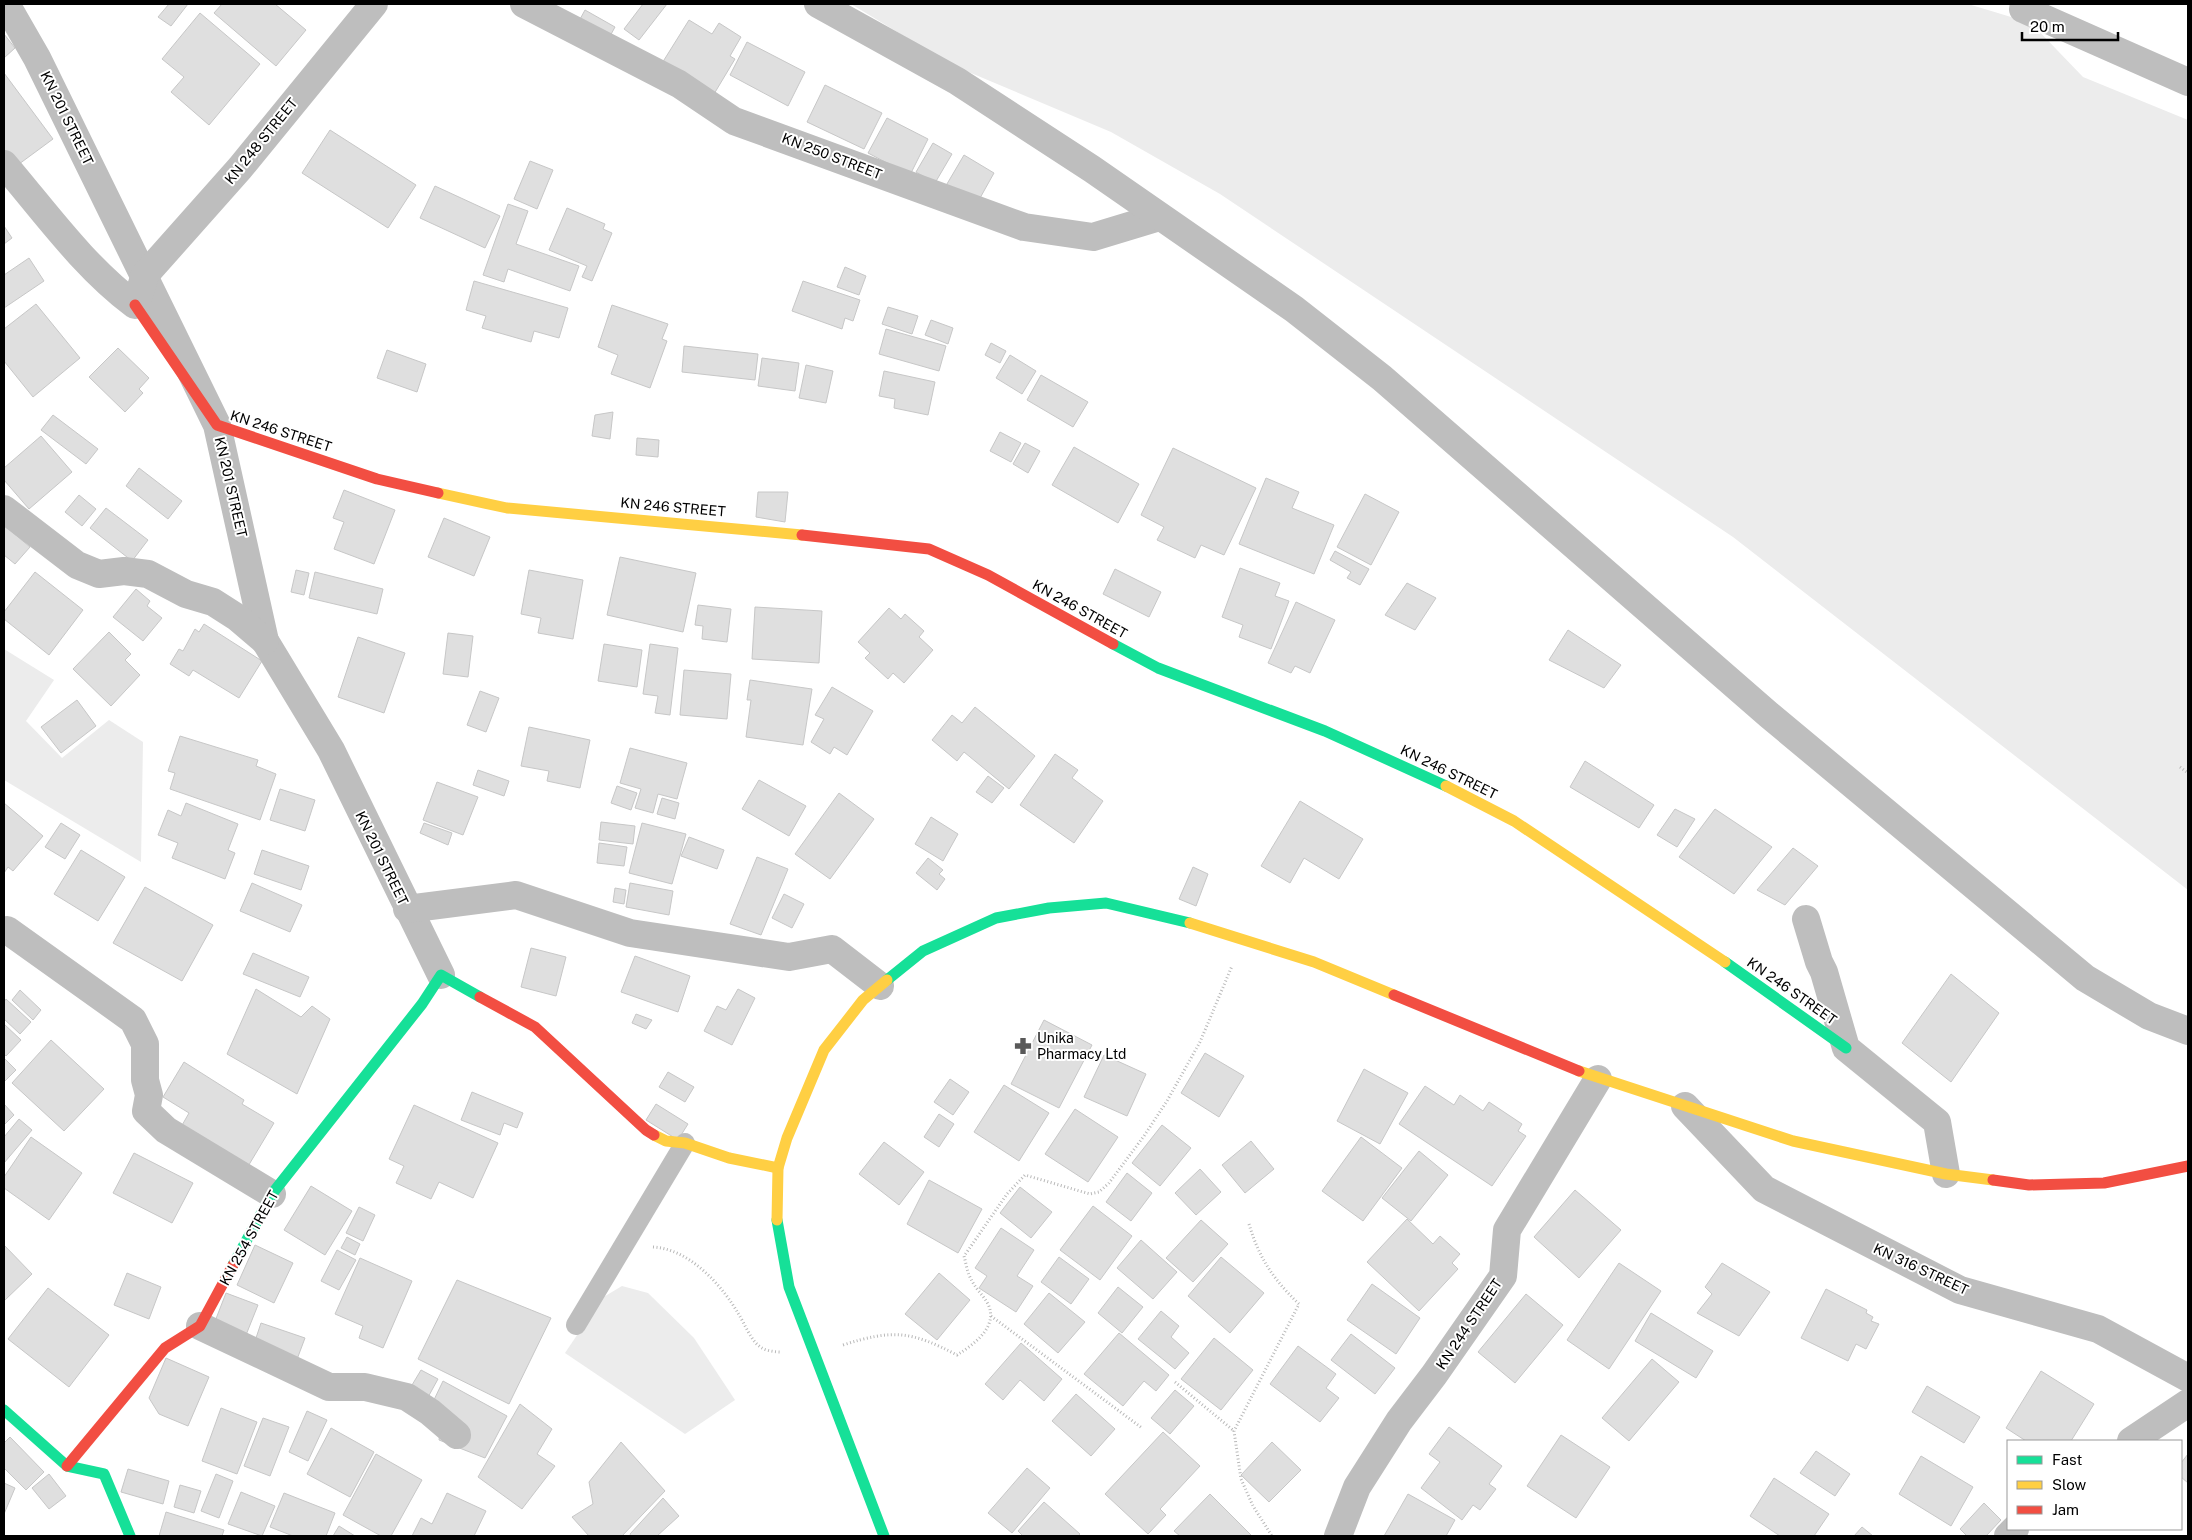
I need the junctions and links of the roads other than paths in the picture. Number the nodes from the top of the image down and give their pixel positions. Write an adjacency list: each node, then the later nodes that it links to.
1 (6, 4): 9 (street, KN 201 STREET)
2 (374, 4): 9 (street, KN 248 STREET)
3 (524, 4): 8 (street, KN 250 STREET)
4 (818, 4): 8 (street)
5 (2026, 4): 6 (street)
6 (2188, 82)
7 (4, 164): 10 (street)
8 (1159, 217): 19 (street)
9 (145, 275): 10 (street); 11 (street, KN 201 STREET)
10 (135, 305): 11 (street)
11 (217, 425): 13 (street, KN 201 STREET); 20 (street, KN 246 STREET)
12 (4, 509): 13 (street)
13 (265, 641): 14 (street, KN 201 STREET)
14 (407, 909): 17 (street, KN 201 STREET); 18 (street)
15 (1806, 919): 20 (street)
16 (7, 930): 27 (street)
17 (440, 975): 23 (street); 27 (street, KN 254 STREET)
18 (880, 986): 21 (street); 25 (street)
19 (2188, 1031)
20 (1846, 1048): 26 (street)
21 (1598, 1079): 22 (street); 38 (street, KN 244 STREET)
22 (1685, 1106): 26 (street); 30 (street, KN 316 STREET)
23 (685, 1143): 25 (street); 28 (lane)
24 (2188, 1166): 26 (street)
25 (778, 1168): 37 (street)
26 (1946, 1174)
27 (272, 1194): 29 (street, KN 254 STREET)
28 (576, 1325)
29 (200, 1326): 33 (street); 35 (street, KN 254 STREET)
30 (2188, 1378)
31 (2188, 1403): 34 (street)
32 (4, 1410): 35 (street)
33 (456, 1435)
34 (2133, 1440)
35 (67, 1466): 36 (street)
36 (130, 1536)
37 (884, 1536)
38 (1338, 1536)

